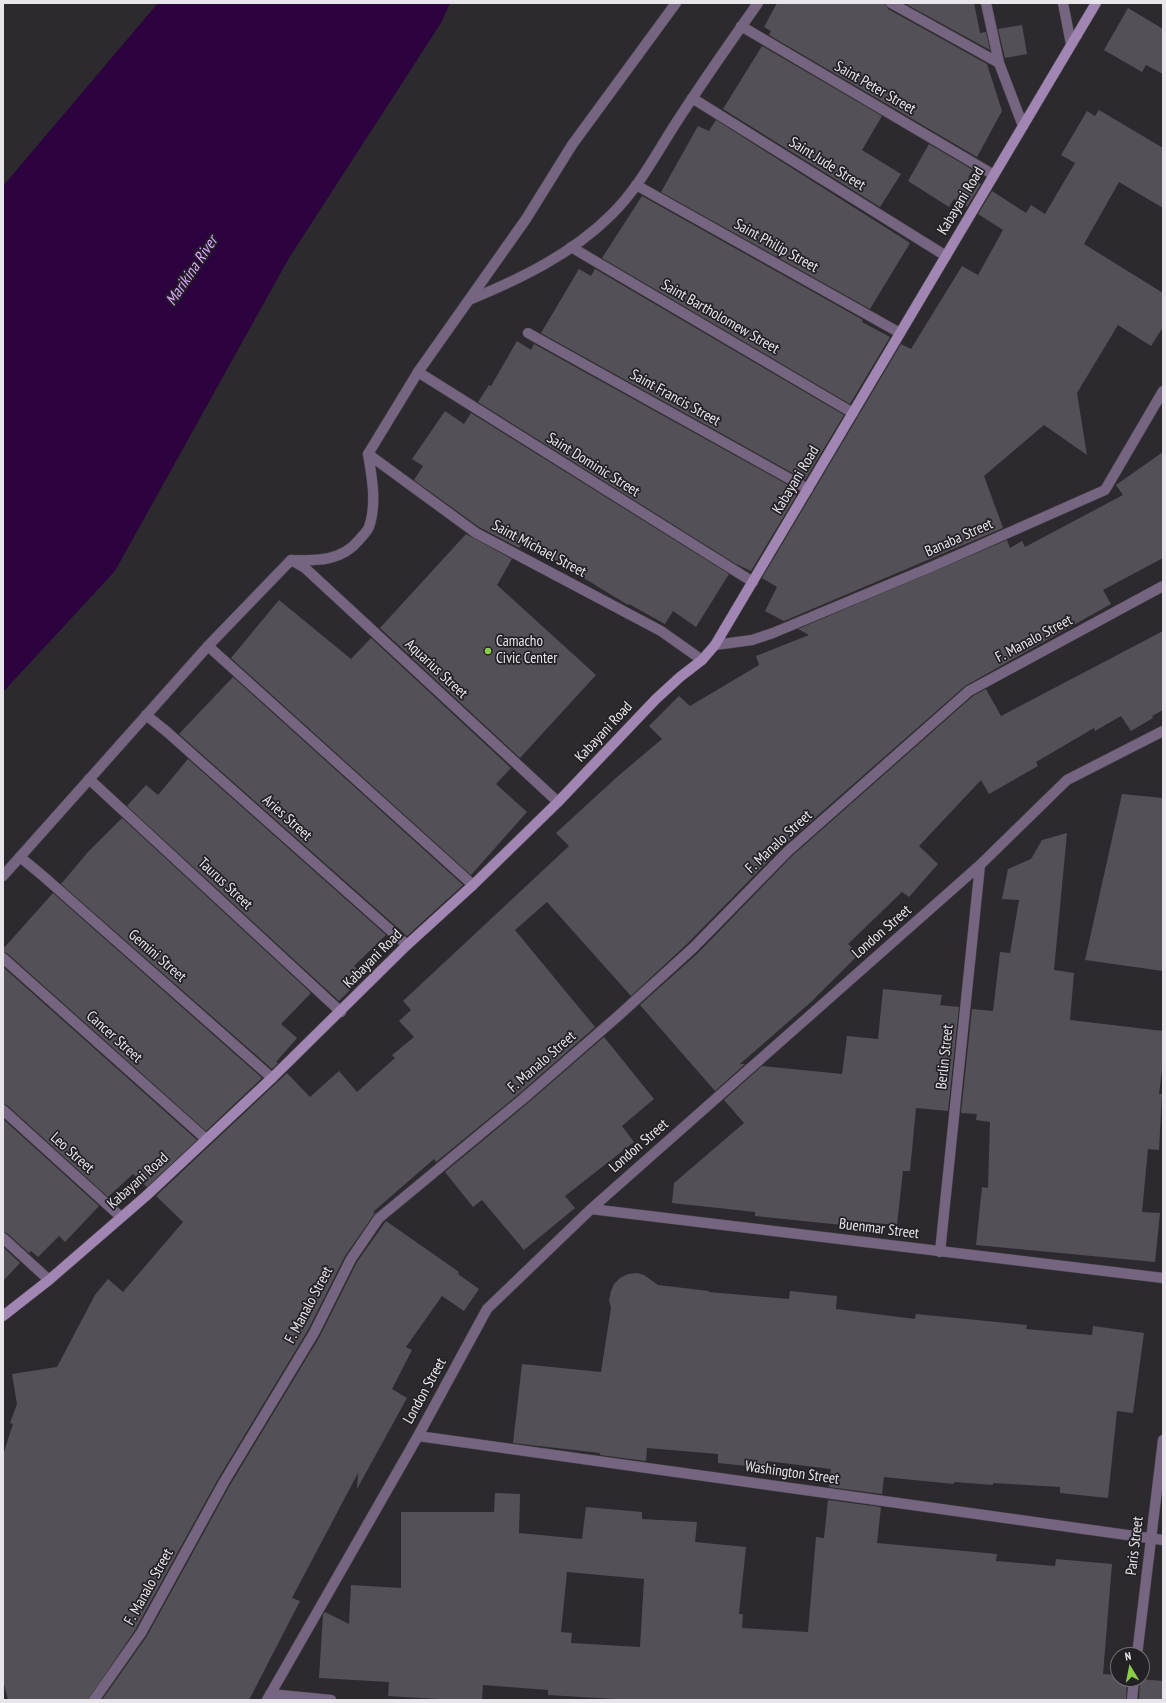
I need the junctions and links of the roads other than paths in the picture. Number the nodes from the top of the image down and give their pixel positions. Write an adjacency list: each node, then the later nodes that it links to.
1 (676, 3): 16 (street)
2 (758, 3): 7 (street)
3 (891, 3): 9 (street)
4 (986, 3): 9 (street)
5 (1062, 3): 8 (street)
6 (1096, 3): 8 (street, Kabayani Road)
7 (742, 26): 10 (street); 12 (street, Saint Peter Street)
8 (1072, 44): 11 (street, Kabayani Road)
9 (999, 63): 11 (street)
10 (692, 98): 13 (street); 15 (street, Saint Jude Street)
11 (1023, 126): 12 (street, Kabayani Road)
12 (994, 175): 15 (street, Kabayani Road)
13 (636, 185): 14 (street); 18 (street, Saint Philip Street)
14 (571, 247): 16 (street); 21 (street, Saint Bartholomew Street)
15 (946, 256): 18 (street, Kabayani Road)
16 (469, 300): 19 (street)
17 (528, 333): 23 (street, Saint Francis Street)
18 (900, 333): 21 (street, Kabayani Road)
19 (418, 372): 22 (street); 25 (street, Saint Dominic Street)
20 (1163, 391): 27 (street, Banaba Street)
21 (853, 413): 23 (street, Kabayani Road)
22 (368, 454): 24 (street); 29 (street, Saint Michael Street)
23 (808, 489): 25 (street, Kabayani Road)
24 (291, 560): 28 (street); 33 (street, Aquarius Street)
25 (752, 582): 27 (street, Kabayani Road)
26 (1163, 586): 58 (street, F. Manalo Street)
27 (715, 645): 29 (street, Kabayani Road)
28 (208, 646): 30 (street); 37 (street)
29 (702, 660): 33 (street, Kabayani Road)
30 (146, 715): 32 (street); 38 (street, Aries Street)
31 (1163, 731): 35 (street, London Street)
32 (89, 779): 34 (street); 40 (street, Taurus Street)
33 (558, 802): 37 (street, Kabayani Road)
34 (20, 857): 36 (street); 41 (street, Gemini Street)
35 (980, 865): 44 (street, London Street); 47 (street, Berlin Street)
36 (3, 876)
37 (472, 886): 38 (street, Kabayani Road)
38 (407, 945): 40 (street, Kabayani Road)
39 (3, 958): 43 (street, Cancer Street)
40 (341, 1012): 41 (street, Kabayani Road)
41 (272, 1078): 43 (street, Kabayani Road)
42 (3, 1110): 45 (street, Leo Street)
43 (206, 1139): 45 (street, Kabayani Road)
44 (591, 1209): 47 (street, Buenmar Street); 51 (street, London Street)
45 (121, 1217): 49 (street, Kabayani Road)
46 (3, 1238): 49 (street)
47 (940, 1252): 48 (street, Buenmar Street)
48 (1163, 1278)
49 (49, 1280): 50 (street, Kabayani Road)
50 (3, 1316)
51 (418, 1436): 53 (street, Washington Street); 57 (street, London Street)
52 (1163, 1440): 53 (street, Paris Street)
53 (1150, 1539): 54 (street, Washington Street); 55 (street, Paris Street)
54 (1163, 1540)
55 (1138, 1647)
56 (1133, 1687): 60 (street)
57 (268, 1697): 59 (street)
58 (94, 1700)
59 (331, 1700)
60 (1132, 1700)

